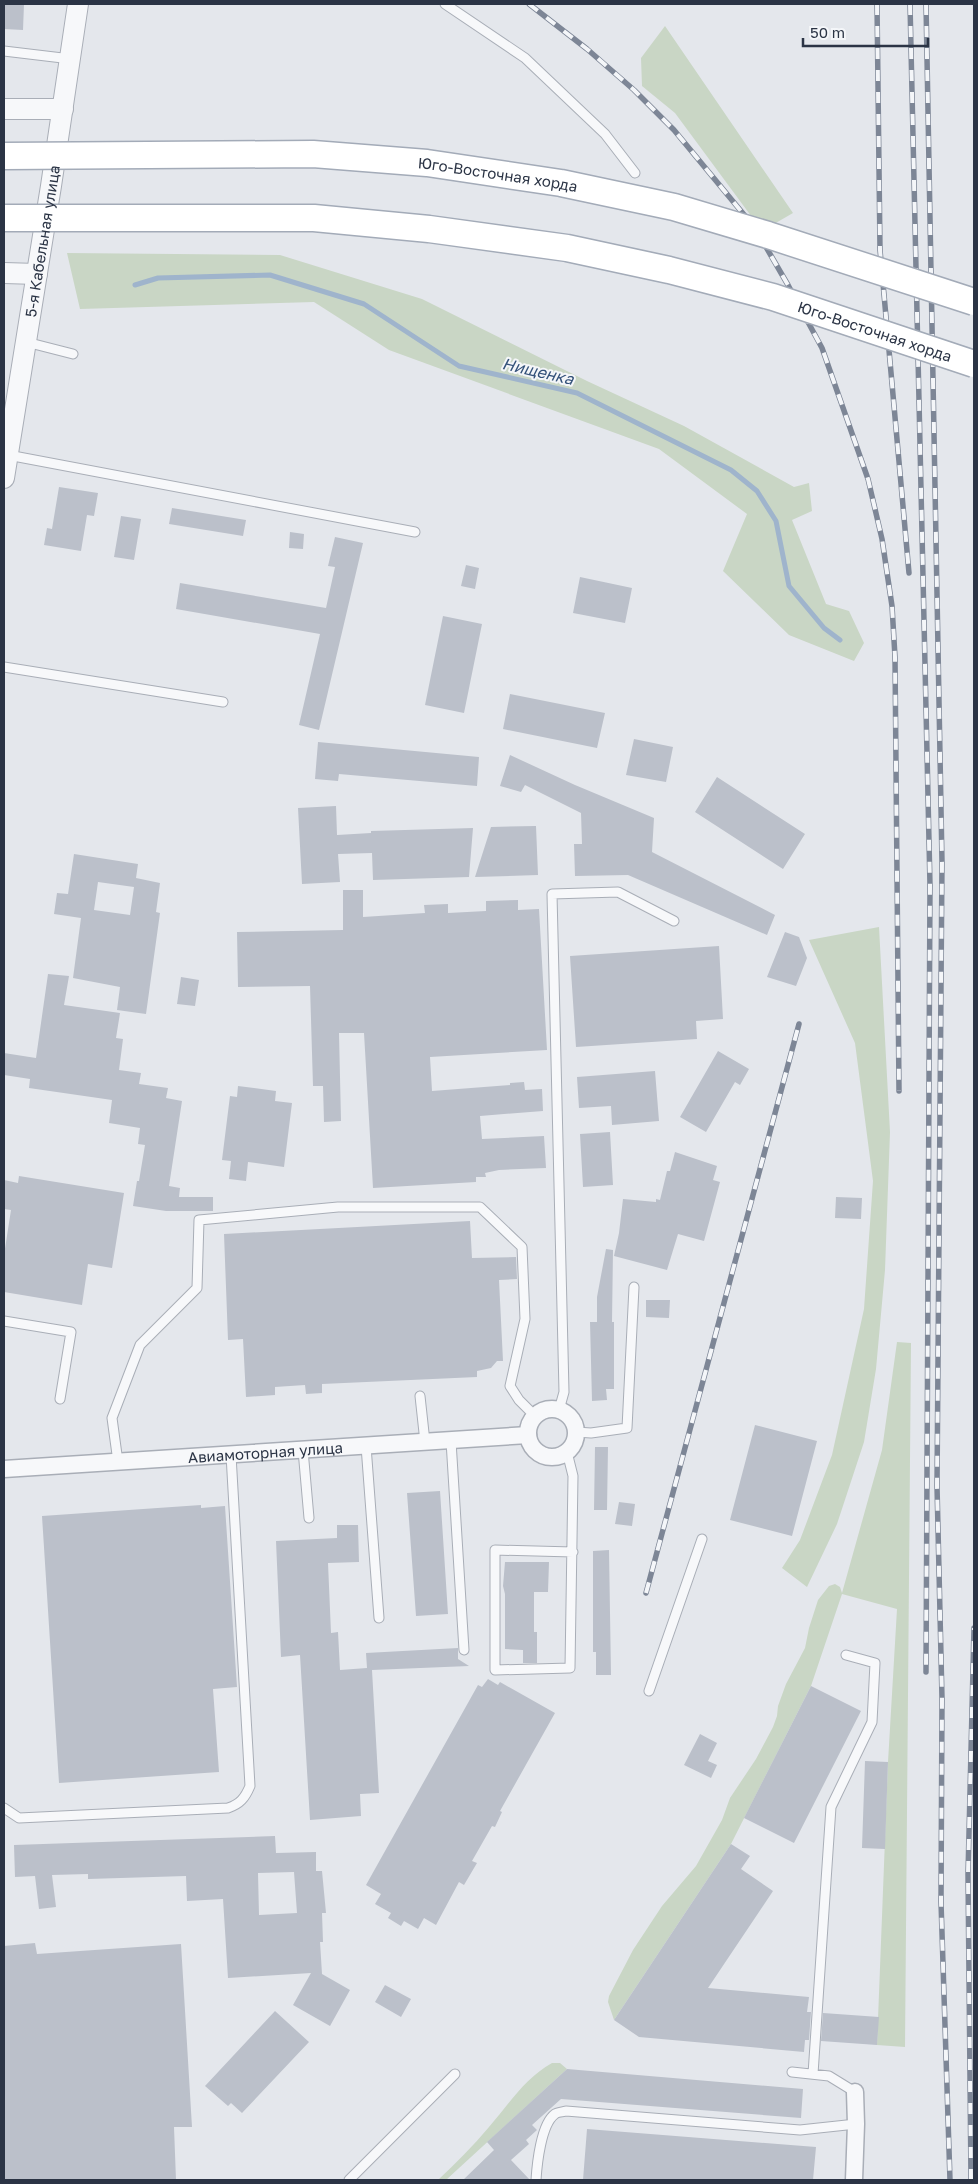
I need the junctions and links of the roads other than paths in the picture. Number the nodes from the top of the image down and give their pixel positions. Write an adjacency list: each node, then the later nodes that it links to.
1 (78, 4): 4 (street, 5-я Кабельная улица)
2 (444, 4): 8 (lane)
3 (4, 51): 4 (lane)
4 (71, 59): 6 (street, 5-я Кабельная улица)
5 (4, 109): 6 (street)
6 (63, 109): 11 (street, 5-я Кабельная улица)
7 (4, 156): 12 (main road, Юго-Восточная хорда, bridge)
8 (635, 173)
9 (4, 218): 15 (main road, Юго-Восточная хорда, bridge)
10 (4, 273): 11 (street)
11 (37, 274): 13 (street, 5-я Кабельная улица)
12 (974, 302)
13 (26, 342): 14 (lane); 16 (street, 5-я Кабельная улица)
14 (73, 354)
15 (974, 364)
16 (8, 455): 17 (street, 5-я Кабельная улица); 18 (lane)
17 (4, 478)
18 (415, 532)
19 (4, 667): 20 (lane)
20 (224, 702)
21 (674, 921): 26 (lane)
22 (634, 1287): 28 (lane)
23 (4, 1321): 25 (lane)
24 (420, 1396): 31 (lane)
25 (60, 1399)
26 (560, 1410): 27 (street); 28 (street)
27 (535, 1416): 29 (street); 36 (lane)
28 (576, 1432): 34 (street)
29 (528, 1435): 30 (street, Авиамоторная улица); 34 (street)
30 (451, 1441): 31 (street, Авиамоторная улица); 42 (lane)
31 (425, 1442): 32 (street, Авиамоторная улица)
32 (366, 1446): 33 (street, Авиамоторная улица); 41 (lane)
33 (303, 1450): 35 (street, Авиамоторная улица); 38 (lane)
34 (567, 1452): 40 (lane)
35 (231, 1455): 36 (street, Авиамоторная улица); 45 (lane)
36 (118, 1462): 37 (street, Авиамоторная улица)
37 (4, 1469)
38 (309, 1518)
39 (702, 1539): 44 (lane)
40 (573, 1552): 40 (lane)
41 (379, 1618)
42 (464, 1650)
43 (846, 1655): 48 (lane)
44 (649, 1691)
45 (4, 1808)
46 (792, 2072): 48 (lane)
47 (456, 2074): 51 (lane)
48 (814, 2074): 49 (lane)
49 (855, 2092): 50 (street)
50 (856, 2124): 52 (lane); 53 (street)
51 (348, 2180)
52 (536, 2180)
53 (854, 2180)

